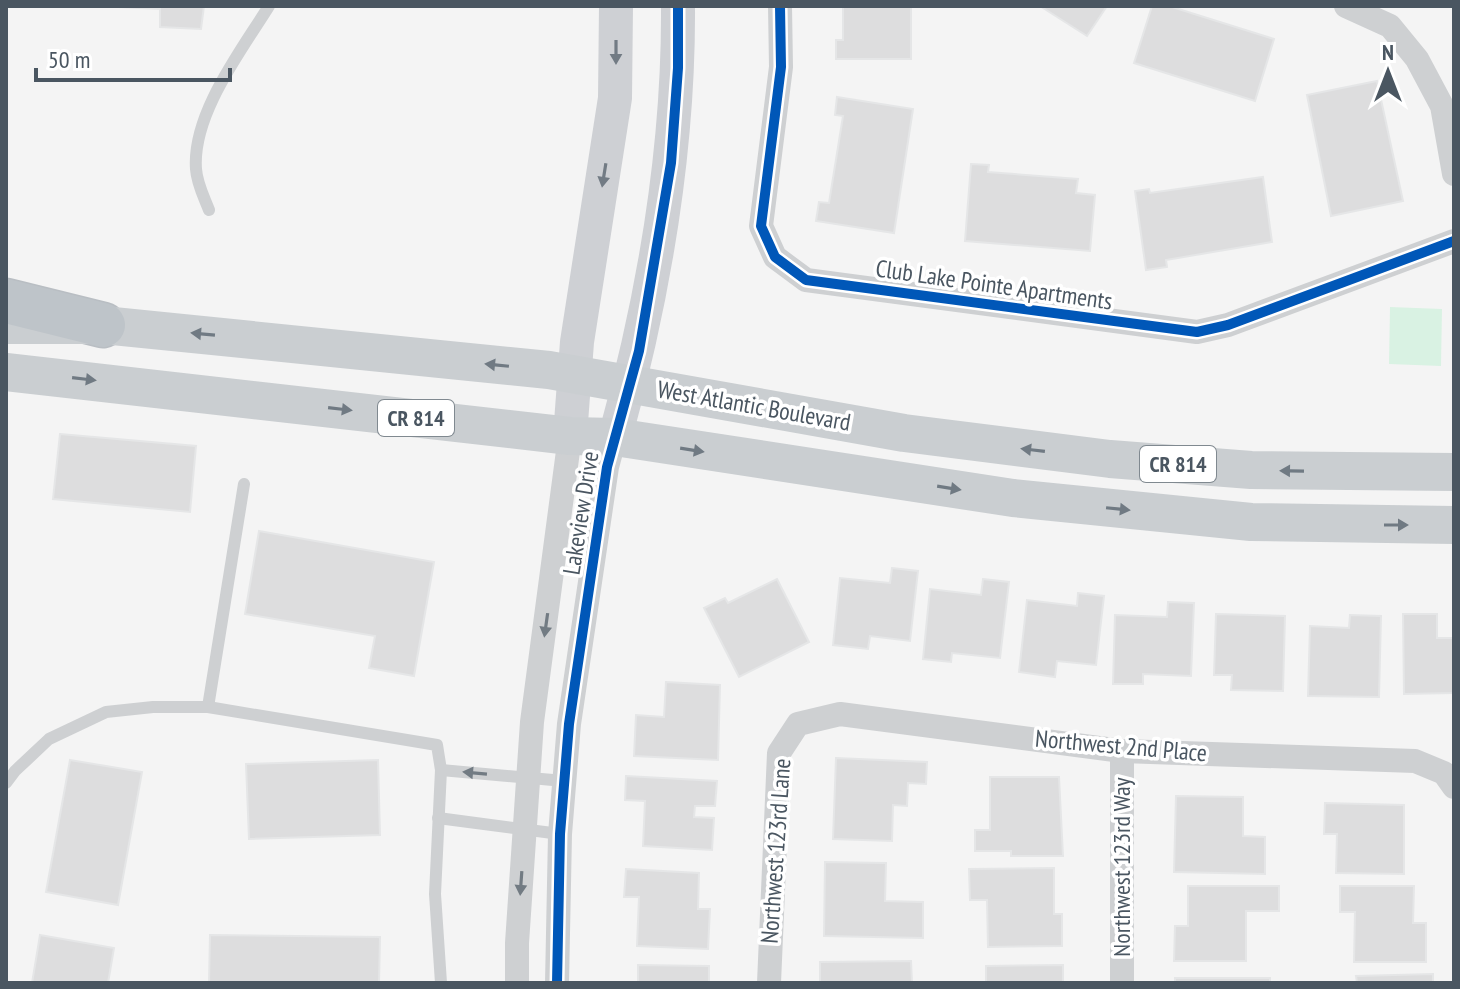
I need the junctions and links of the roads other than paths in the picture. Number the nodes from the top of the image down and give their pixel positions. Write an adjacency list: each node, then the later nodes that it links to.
1 (269, 6): 7 (lane)
2 (616, 6): 13 (street, Lakeview Drive, one-way to 13)
3 (678, 6): 14 (street, Lakeview Drive)
4 (780, 6): 8 (street, Club Lake Pointe Apartments)
5 (1346, 6): 6 (street)
6 (1454, 174)
7 (209, 210)
8 (1454, 241)
9 (6, 301): 11 (highway)
10 (6, 325): 11 (main road, West Atlantic Boulevard / CR 814)
11 (103, 325): 13 (main road, West Atlantic Boulevard / CR 814, one-way to 11)
12 (6, 372): 15 (main road, West Atlantic Boulevard / CR 814, one-way to 15)
13 (574, 375): 14 (main road, West Atlantic Boulevard / CR 814); 15 (street, Lakeview Drive)
14 (630, 383): 16 (street, Lakeview Drive); 17 (main road, West Atlantic Boulevard / CR 814, one-way to 14)
15 (570, 436): 16 (main road, West Atlantic Boulevard / CR 814); 26 (street, Lakeview Drive, one-way to 26)
16 (615, 437): 20 (main road, West Atlantic Boulevard / CR 814, one-way to 20); 28 (street, Lakeview Drive)
17 (1339, 472): 18 (main road, West Atlantic Boulevard / CR 814); 20 (main road)
18 (1454, 472)
19 (244, 484): 22 (lane)
20 (1337, 525): 21 (main road, West Atlantic Boulevard / CR 814, one-way to 21)
21 (1454, 525)
22 (208, 707): 25 (lane); 29 (lane)
23 (798, 724): 24 (street, Northwest 2nd Place); 36 (street, Northwest 123rd Lane)
24 (1122, 751): 27 (street, Northwest 2nd Place); 37 (street, Northwest 123rd Way)
25 (441, 770): 26 (lane, one-way to 25); 30 (lane)
26 (528, 777): 28 (lane); 31 (street, Lakeview Drive)
27 (1449, 780)
28 (564, 781): 32 (street, Lakeview Drive)
29 (6, 783)
30 (438, 818): 31 (lane); 33 (lane)
31 (524, 830): 32 (lane); 34 (street, Lakeview Drive, one-way to 34)
32 (560, 834): 35 (street, Lakeview Drive)
33 (441, 983)
34 (517, 983)
35 (557, 983)
36 (769, 983)
37 (1122, 983)

